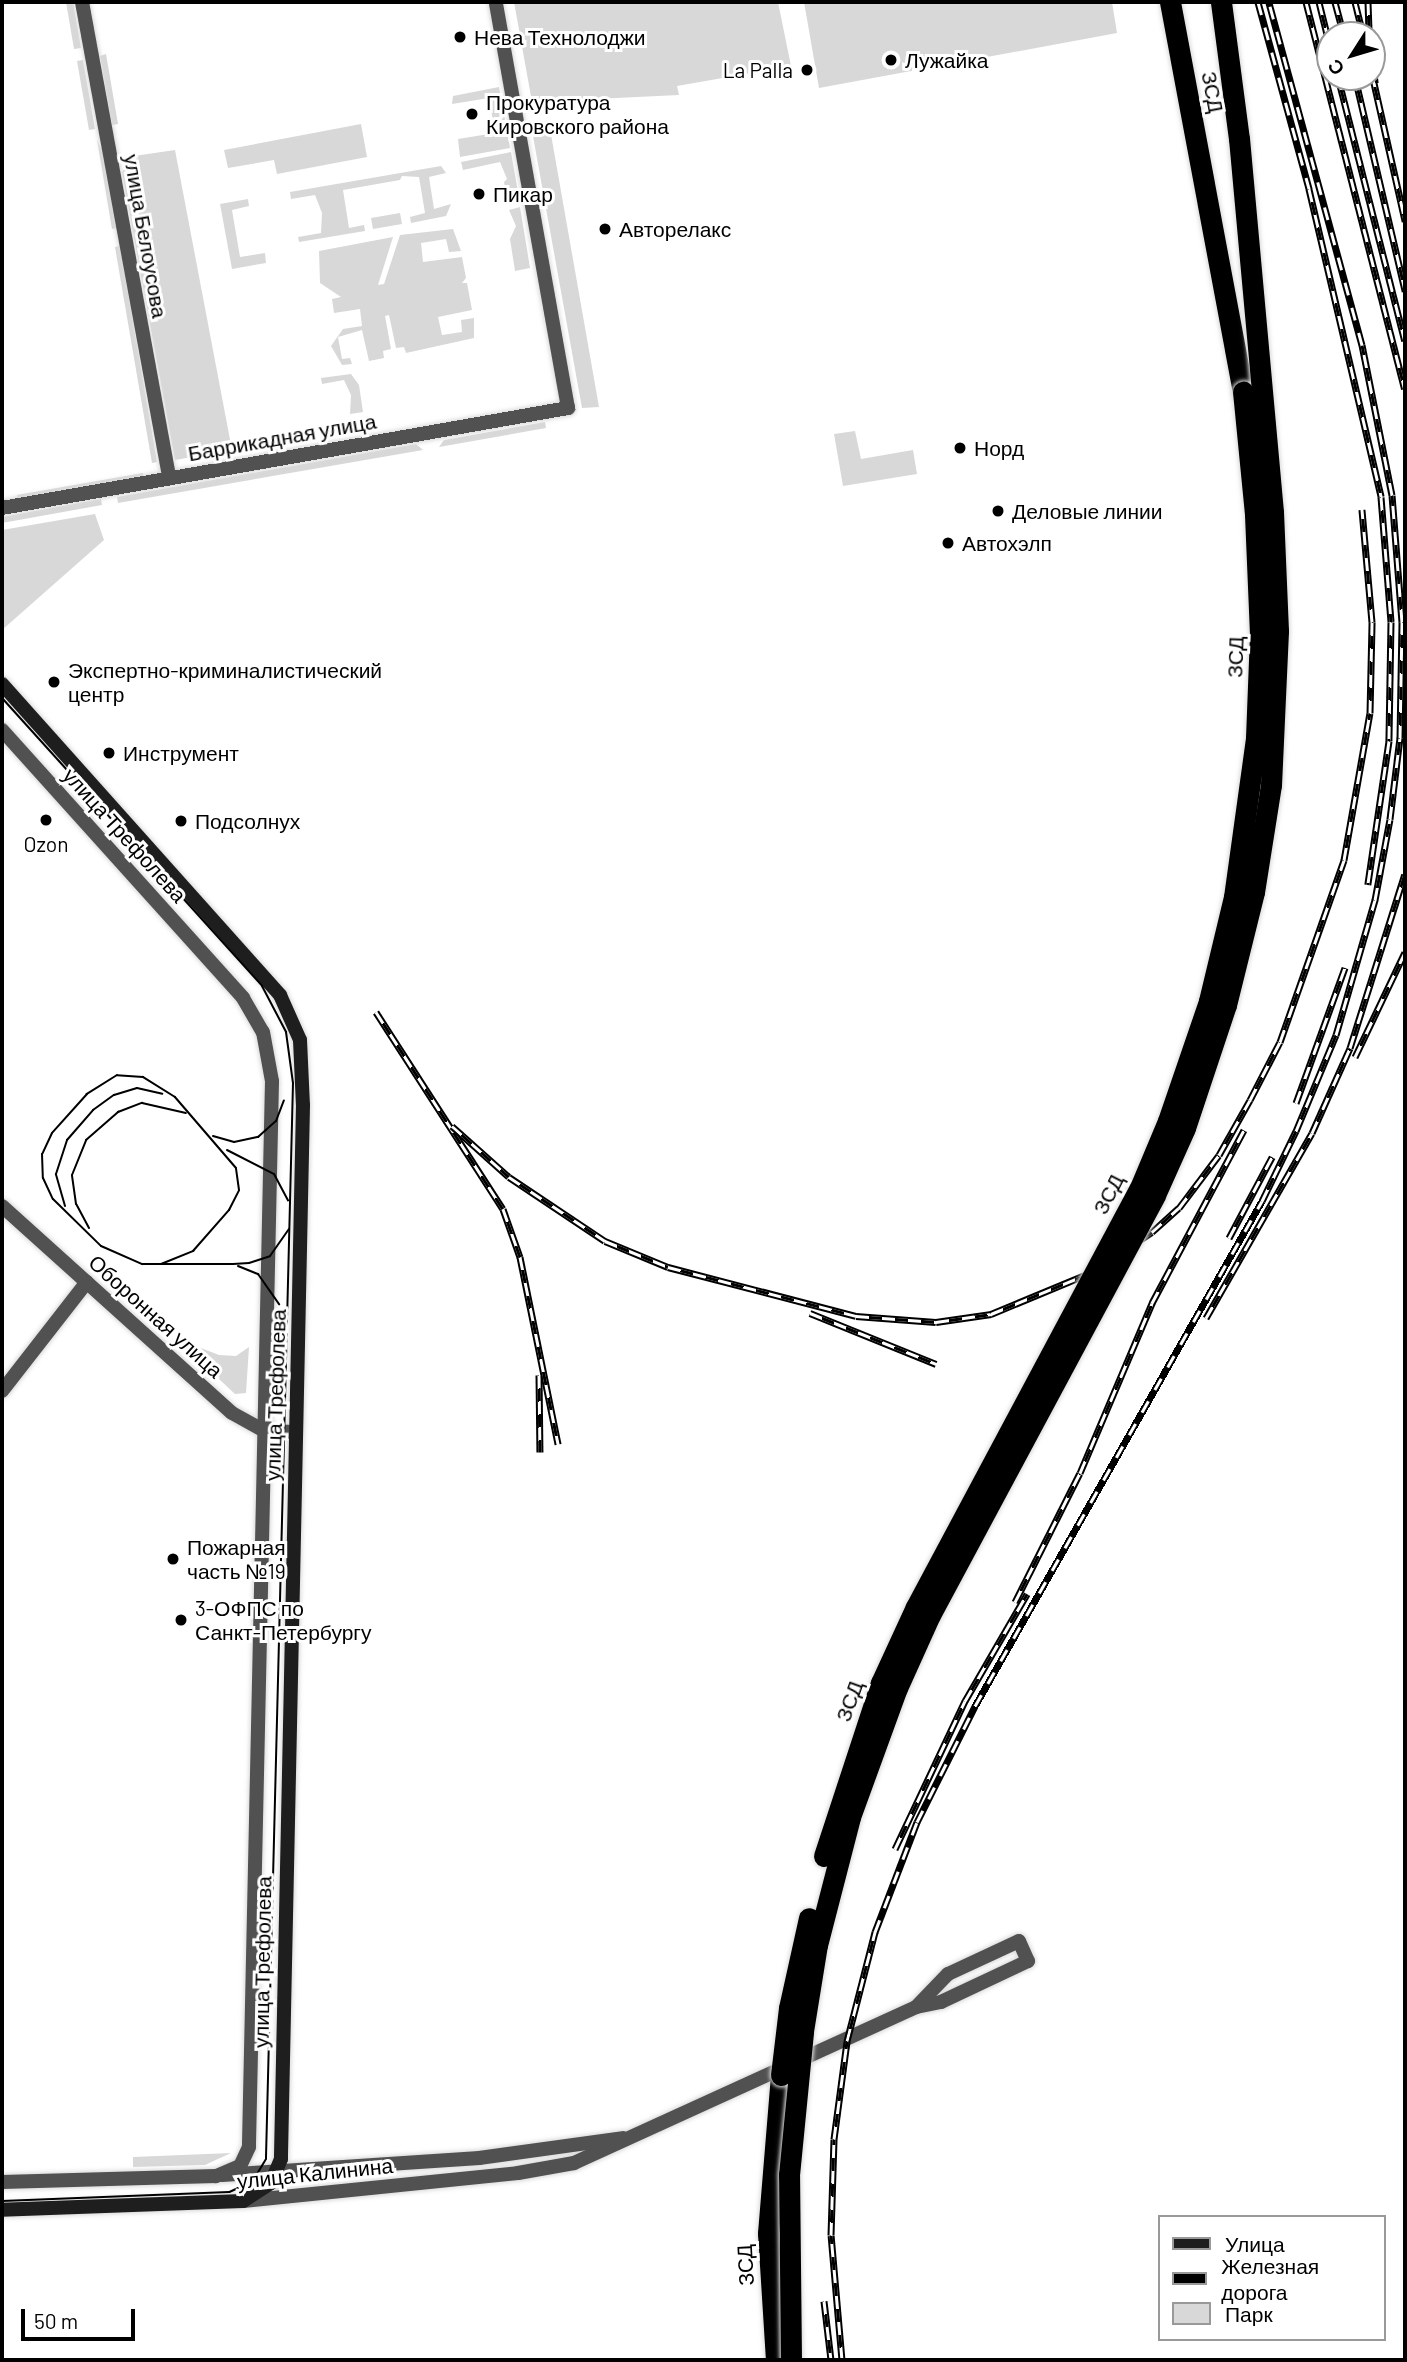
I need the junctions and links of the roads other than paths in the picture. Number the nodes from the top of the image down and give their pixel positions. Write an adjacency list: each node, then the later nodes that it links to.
1 (82, 2): 5 (street, улица Белоусова)
2 (496, 2): 5 (street, Баррикадная улица)
3 (1170, 2): 26 (highway, ЗСД, bridge)
4 (1221, 2): 27 (highway, ЗСД, bridge)
5 (169, 478): 6 (street, Баррикадная улица)
6 (2, 508)
7 (2, 684): 13 (main road, улица Трефолева)
8 (2, 730): 12 (street, улица Трефолева)
9 (2, 1206): 10 (street, Оборонная улица)
10 (87, 1282): 11 (street); 12 (street, Оборонная улица)
11 (2, 1391)
12 (265, 1431): 13 (street, Оборонная улица); 16 (street, улица Трефолева)
13 (295, 1432): 18 (main road, улица Трефолева)
14 (916, 2007): 14 (street, улица Калинина); 15 (street, улица Калинина)
15 (625, 2138): 18 (street, улица Калинина); 23 (street, улица Калинина)
16 (249, 2147): 17 (street, улица Трефолева); 19 (street)
17 (240, 2166): 20 (street, улица Калинина)
18 (277, 2173): 19 (street, улица Калинина); 22 (main road, улица Трефолева)
19 (255, 2174): 20 (street, улица Калинина); 22 (street)
20 (222, 2175): 21 (street, улица Калинина)
21 (2, 2182)
22 (266, 2189): 23 (street); 24 (main road, улица Трефолева)
23 (292, 2196): 24 (street, улица Калинина)
24 (243, 2201): 25 (main road, улица Калинина)
25 (2, 2210)
26 (776, 2360)
27 (792, 2360)

